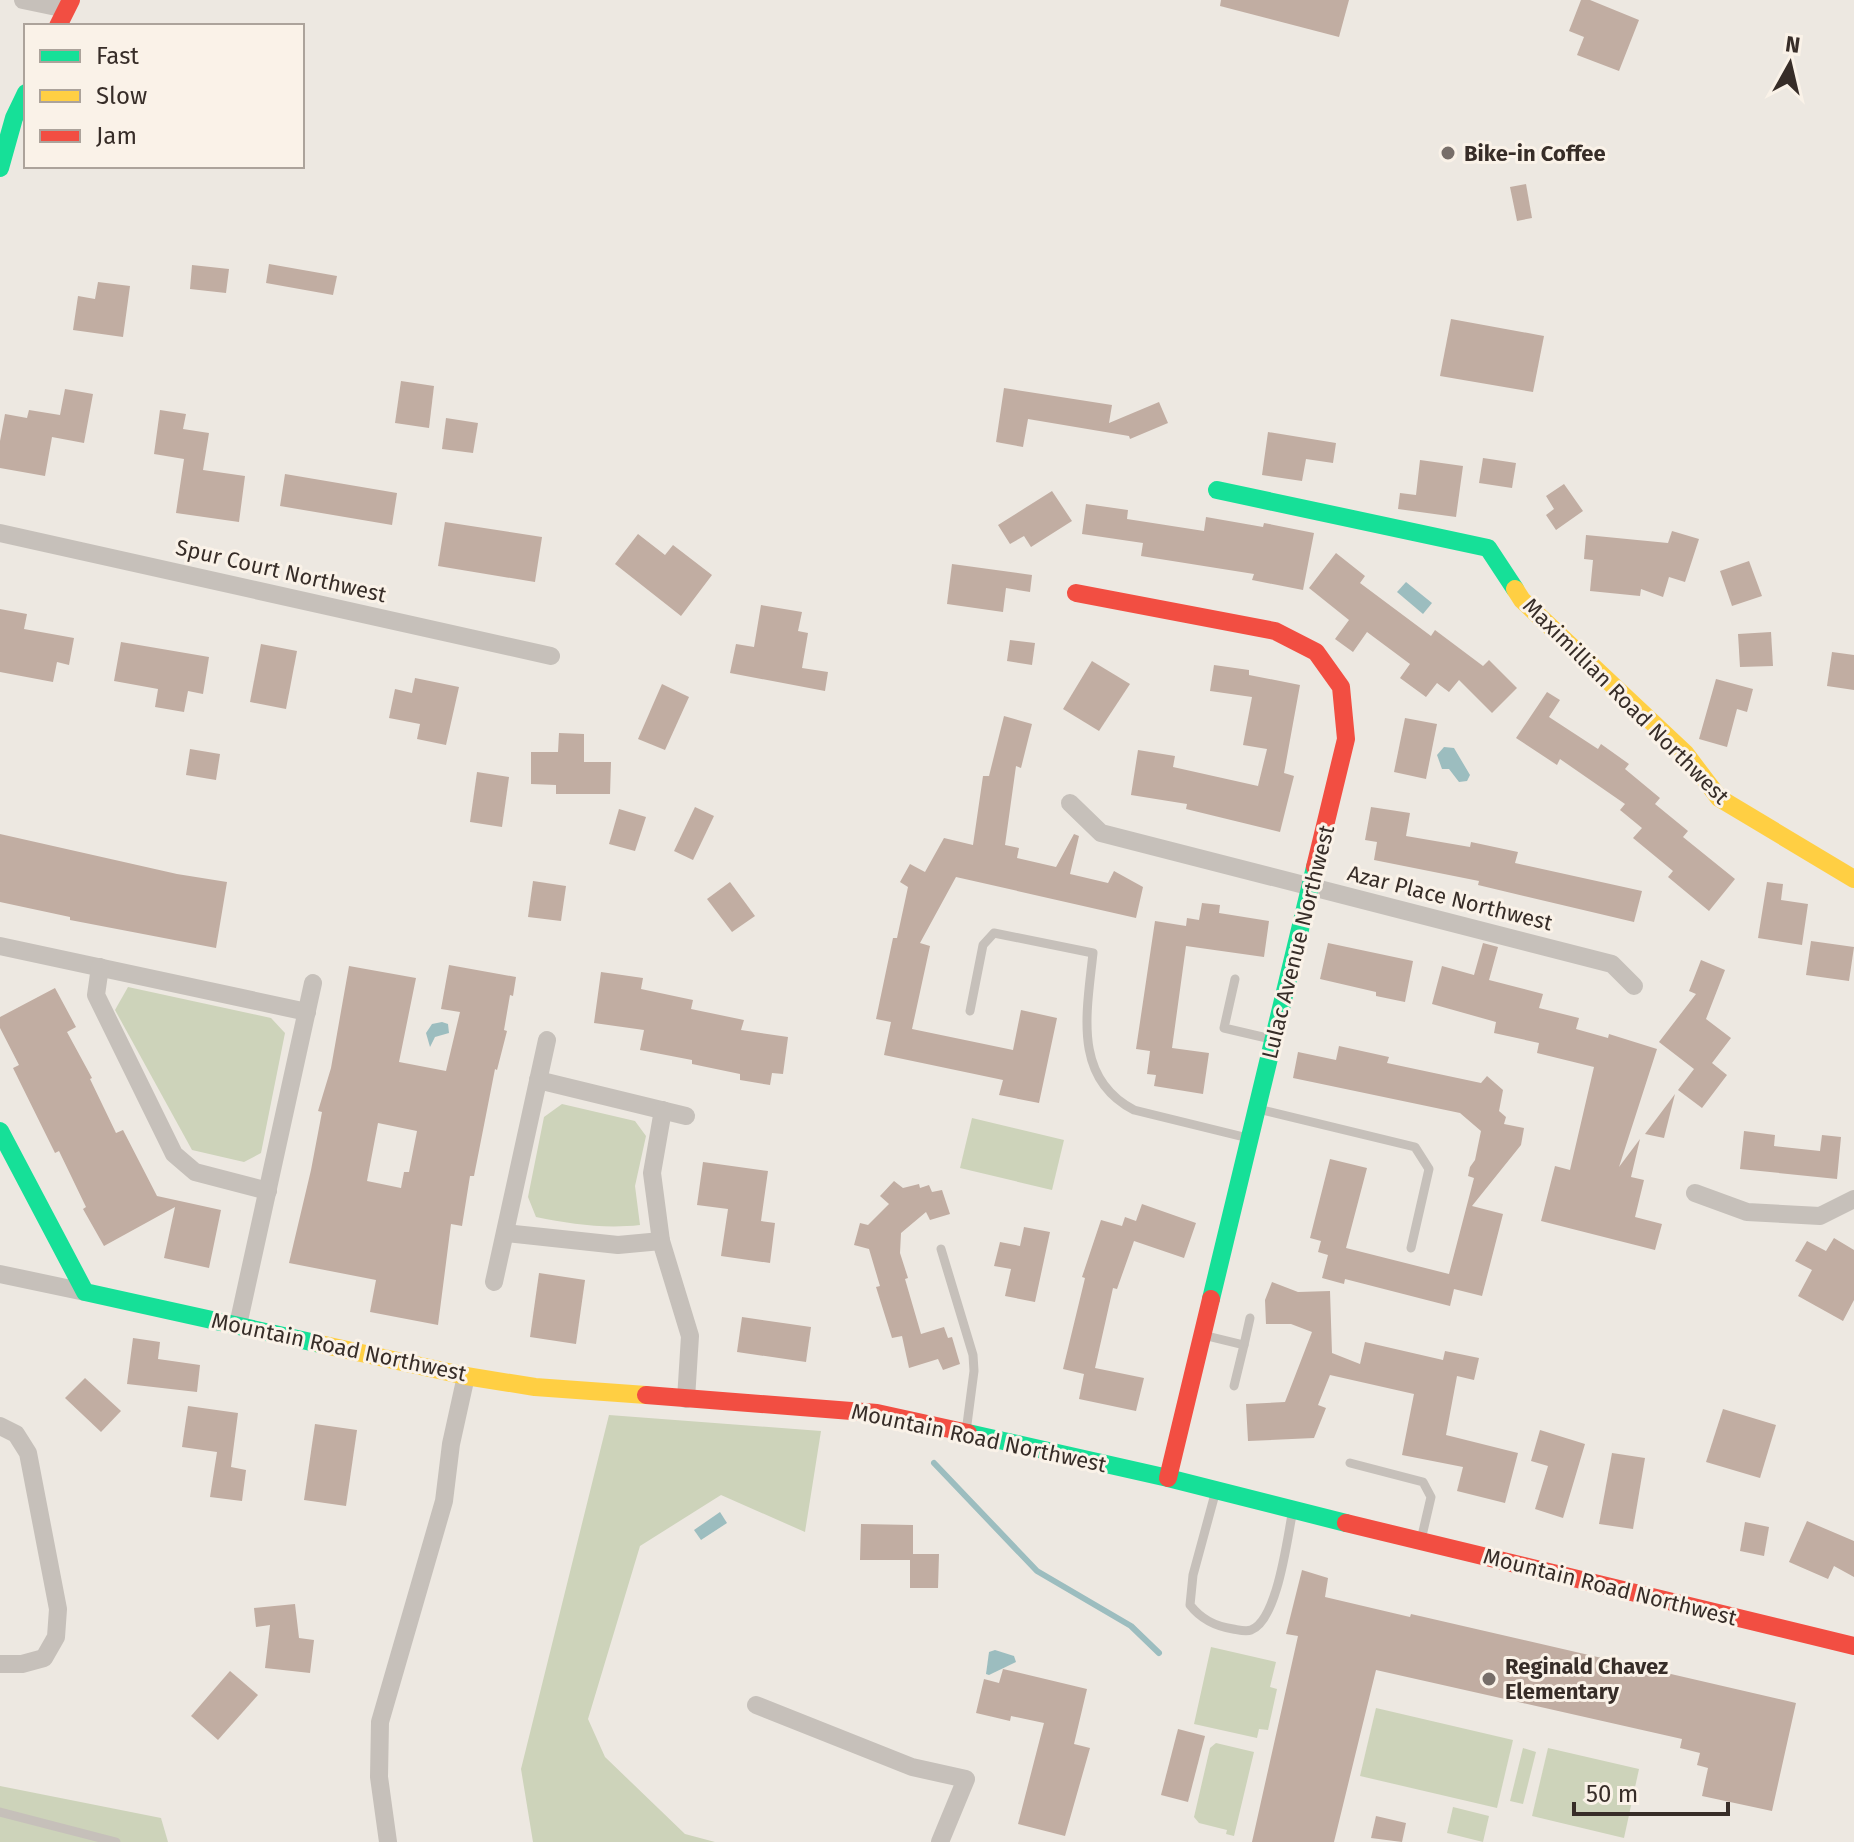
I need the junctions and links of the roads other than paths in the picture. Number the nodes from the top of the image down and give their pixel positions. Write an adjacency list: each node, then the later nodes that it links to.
1 (23, 0): 2 (street)
2 (65, 12)
3 (24, 97): 4 (street)
4 (0, 168)
5 (1217, 490): 10 (street, Maximillian Road Northwest)
6 (0, 533): 8 (street, Spur Court Northwest)
7 (1076, 593): 11 (street, Lulac Avenue Northwest)
8 (551, 656)
9 (1070, 803): 11 (street, Azar Place Northwest)
10 (1854, 879)
11 (1312, 888): 16 (street, Azar Place Northwest); 20 (street, Lulac Avenue Northwest)
12 (0, 946): 13 (street)
13 (100, 967): 18 (street); 27 (street)
14 (1235, 979): 20 (lane)
15 (313, 983): 18 (street)
16 (1634, 986)
17 (970, 1011): 26 (lane)
18 (307, 1012): 27 (street)
19 (547, 1040): 21 (street)
20 (1274, 1040): 22 (street, Lulac Avenue Northwest)
21 (538, 1080): 23 (street); 30 (street)
22 (1258, 1109): 26 (street, Lulac Avenue Northwest); 32 (lane)
23 (663, 1110): 24 (street); 31 (street)
24 (686, 1116)
25 (0, 1131): 36 (street)
26 (1251, 1139): 39 (street, Lulac Avenue Northwest)
27 (268, 1191): 38 (street)
28 (1695, 1193): 29 (street)
29 (1854, 1199)
30 (506, 1233): 31 (street); 35 (street)
31 (661, 1241): 43 (street)
32 (1411, 1248)
33 (941, 1249): 45 (lane)
34 (0, 1274): 36 (street, Mountain Road Northwest)
35 (494, 1282)
36 (85, 1292): 38 (street, Mountain Road Northwest)
37 (1250, 1318): 40 (lane)
38 (238, 1325): 41 (street, Mountain Road Northwest)
39 (1203, 1335): 40 (lane); 47 (street, Lulac Avenue Northwest)
40 (1244, 1345): 42 (lane)
41 (466, 1376): 43 (street, Mountain Road Northwest); 56 (street)
42 (1234, 1386)
43 (686, 1399): 45 (street, Mountain Road Northwest)
44 (0, 1426): 52 (street)
45 (966, 1432): 47 (street, Mountain Road Northwest)
46 (1350, 1463): 50 (lane)
47 (1168, 1478): 48 (street, Mountain Road Northwest)
48 (1216, 1491): 49 (street, Mountain Road Northwest); 49 (lane)
49 (1293, 1511): 50 (street, Mountain Road Northwest)
50 (1421, 1542): 51 (street, Mountain Road Northwest)
51 (1854, 1646)
52 (0, 1664)
53 (756, 1705): 57 (street)
54 (0, 1812): 55 (lane)
55 (116, 1842)
56 (388, 1842)
57 (940, 1842)

